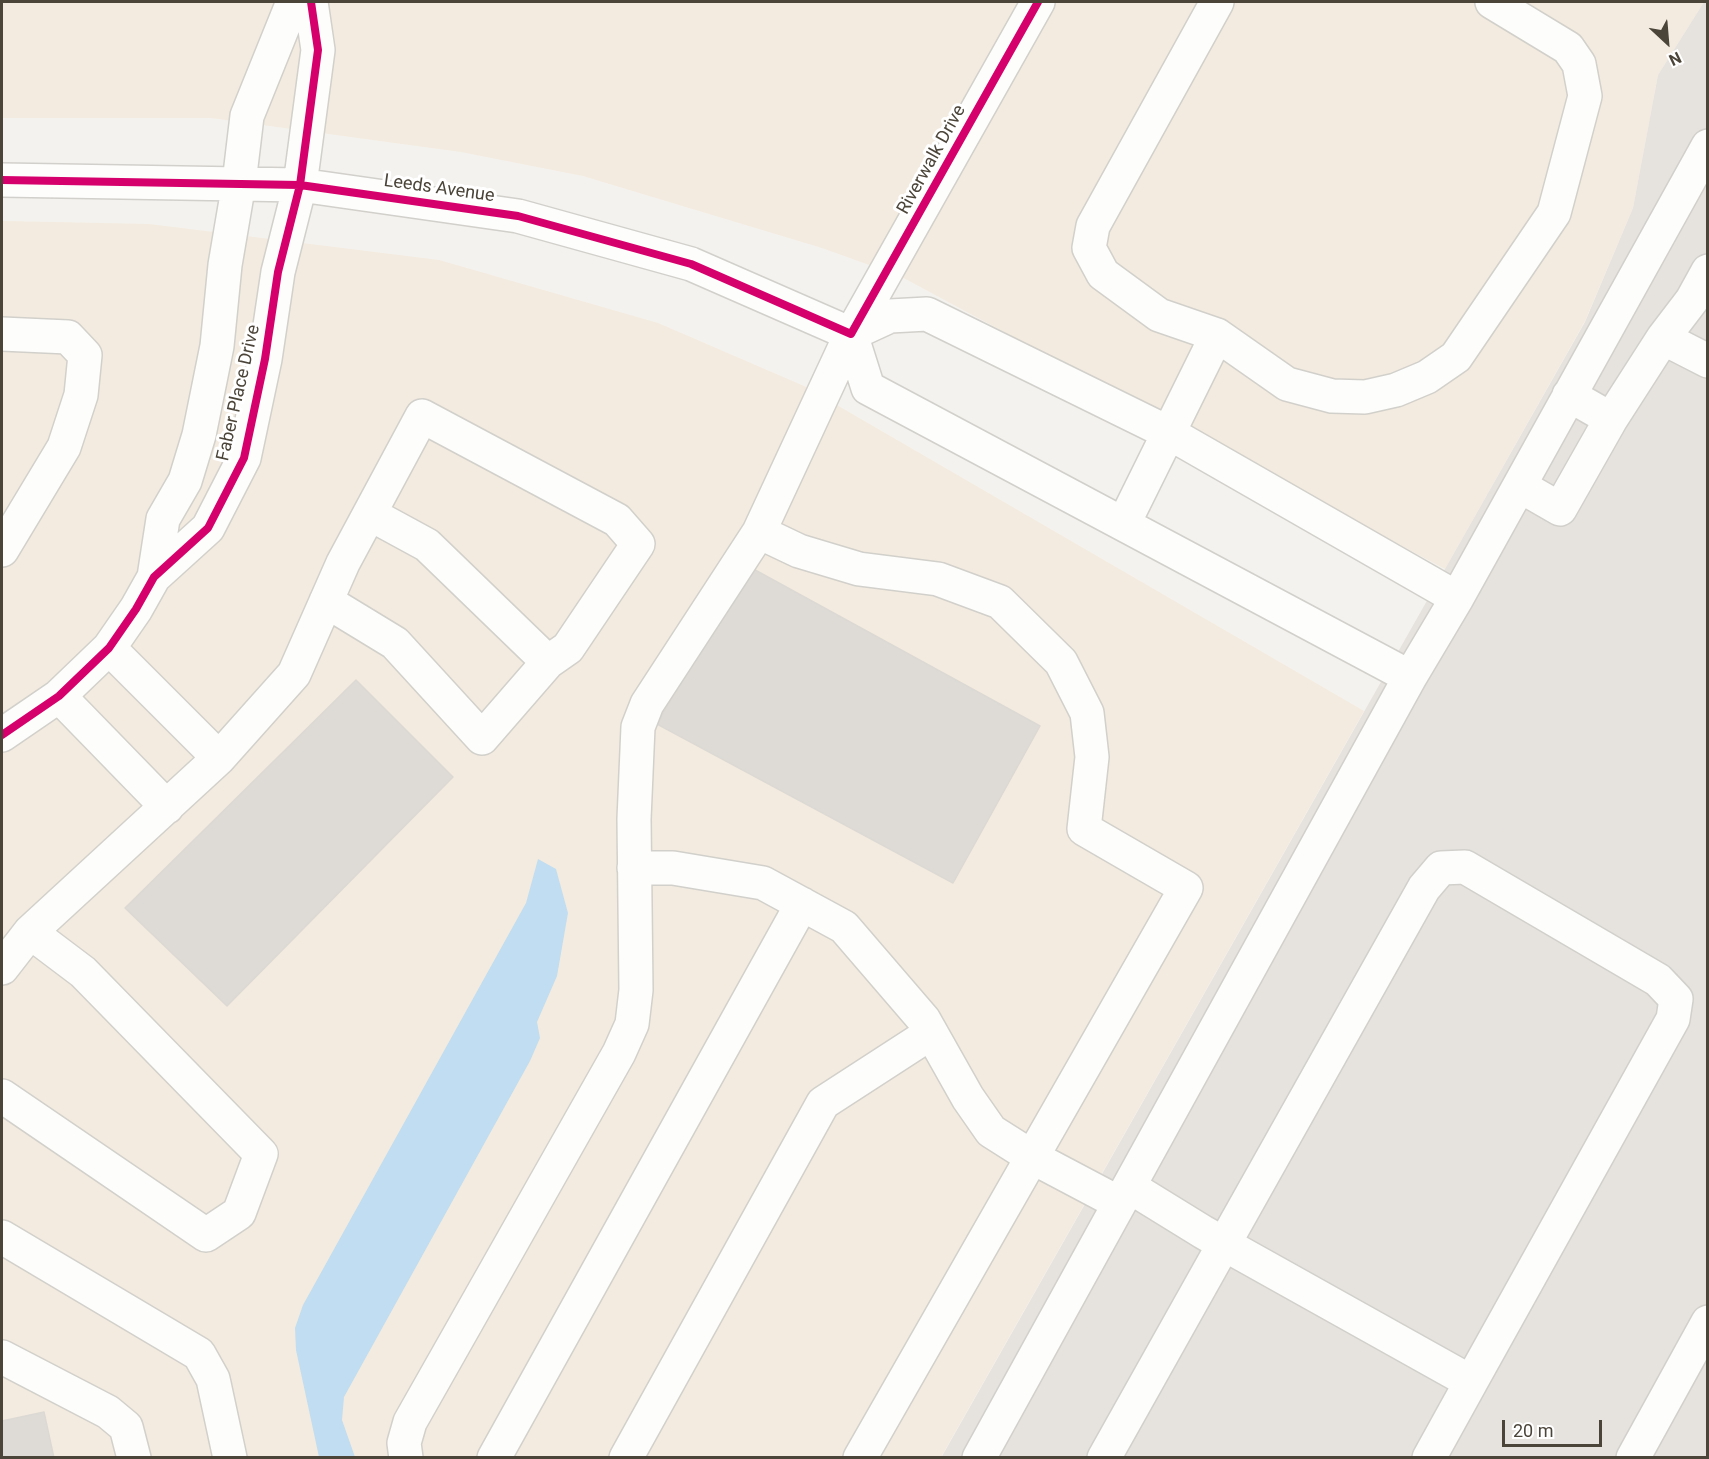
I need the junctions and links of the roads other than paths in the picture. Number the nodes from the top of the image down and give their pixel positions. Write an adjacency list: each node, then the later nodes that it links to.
1 (293, 2): 8 (street, Faber Place Drive)
2 (311, 2): 9 (street, Faber Place Drive)
3 (1038, 2): 12 (street, Riverwalk Drive)
4 (1217, 2): 13 (street)
5 (1492, 2): 13 (street)
6 (1707, 146): 16 (street)
7 (2, 180): 8 (street, Leeds Avenue)
8 (240, 183): 9 (street, Leeds Avenue); 24 (street, Faber Place Drive)
9 (300, 185): 12 (street, Leeds Avenue); 24 (street, Faber Place Drive)
10 (1707, 271): 14 (street)
11 (2, 334): 23 (street)
12 (851, 334): 18 (street); 21 (street); 22 (street, Riverwalk Drive)
13 (1217, 335): 18 (street)
14 (1664, 338): 15 (street); 17 (street)
15 (1707, 361)
16 (1569, 395): 17 (street); 19 (street)
17 (1611, 419): 19 (street)
18 (1169, 433): 21 (street); 25 (street)
19 (1520, 486): 25 (street)
20 (370, 514): 26 (street); 28 (street); 28 (street)
21 (1124, 523): 29 (street)
22 (759, 532): 34 (street, Riverwalk Drive); 40 (street)
23 (2, 550)
24 (154, 577): 27 (street, Faber Place Drive)
25 (1457, 598): 29 (street)
26 (326, 601): 28 (street); 32 (street)
27 (109, 648): 30 (street, Faber Place Drive); 32 (street)
28 (548, 662)
29 (1410, 677): 41 (street)
30 (59, 696): 31 (street, Faber Place Drive); 33 (street)
31 (2, 735)
32 (219, 758): 33 (street)
33 (167, 807): 36 (street)
34 (634, 868): 35 (street); 49 (street, Riverwalk Drive)
35 (802, 904): 38 (street); 50 (street)
36 (30, 932): 37 (street); 39 (street)
37 (2, 968)
38 (931, 1033): 40 (street); 51 (street)
39 (2, 1096)
40 (1032, 1157): 41 (street); 52 (street)
41 (1125, 1195): 43 (street); 53 (street)
42 (2, 1237): 48 (street)
43 (1224, 1244): 46 (street); 46 (street); 54 (street)
44 (1707, 1322): 56 (street)
45 (2, 1357): 47 (street)
46 (1471, 1382): 55 (street)
47 (135, 1458)
48 (230, 1458)
49 (406, 1458)
50 (494, 1458)
51 (626, 1458)
52 (860, 1458)
53 (979, 1458)
54 (1104, 1458)
55 (1429, 1458)
56 (1633, 1458)

